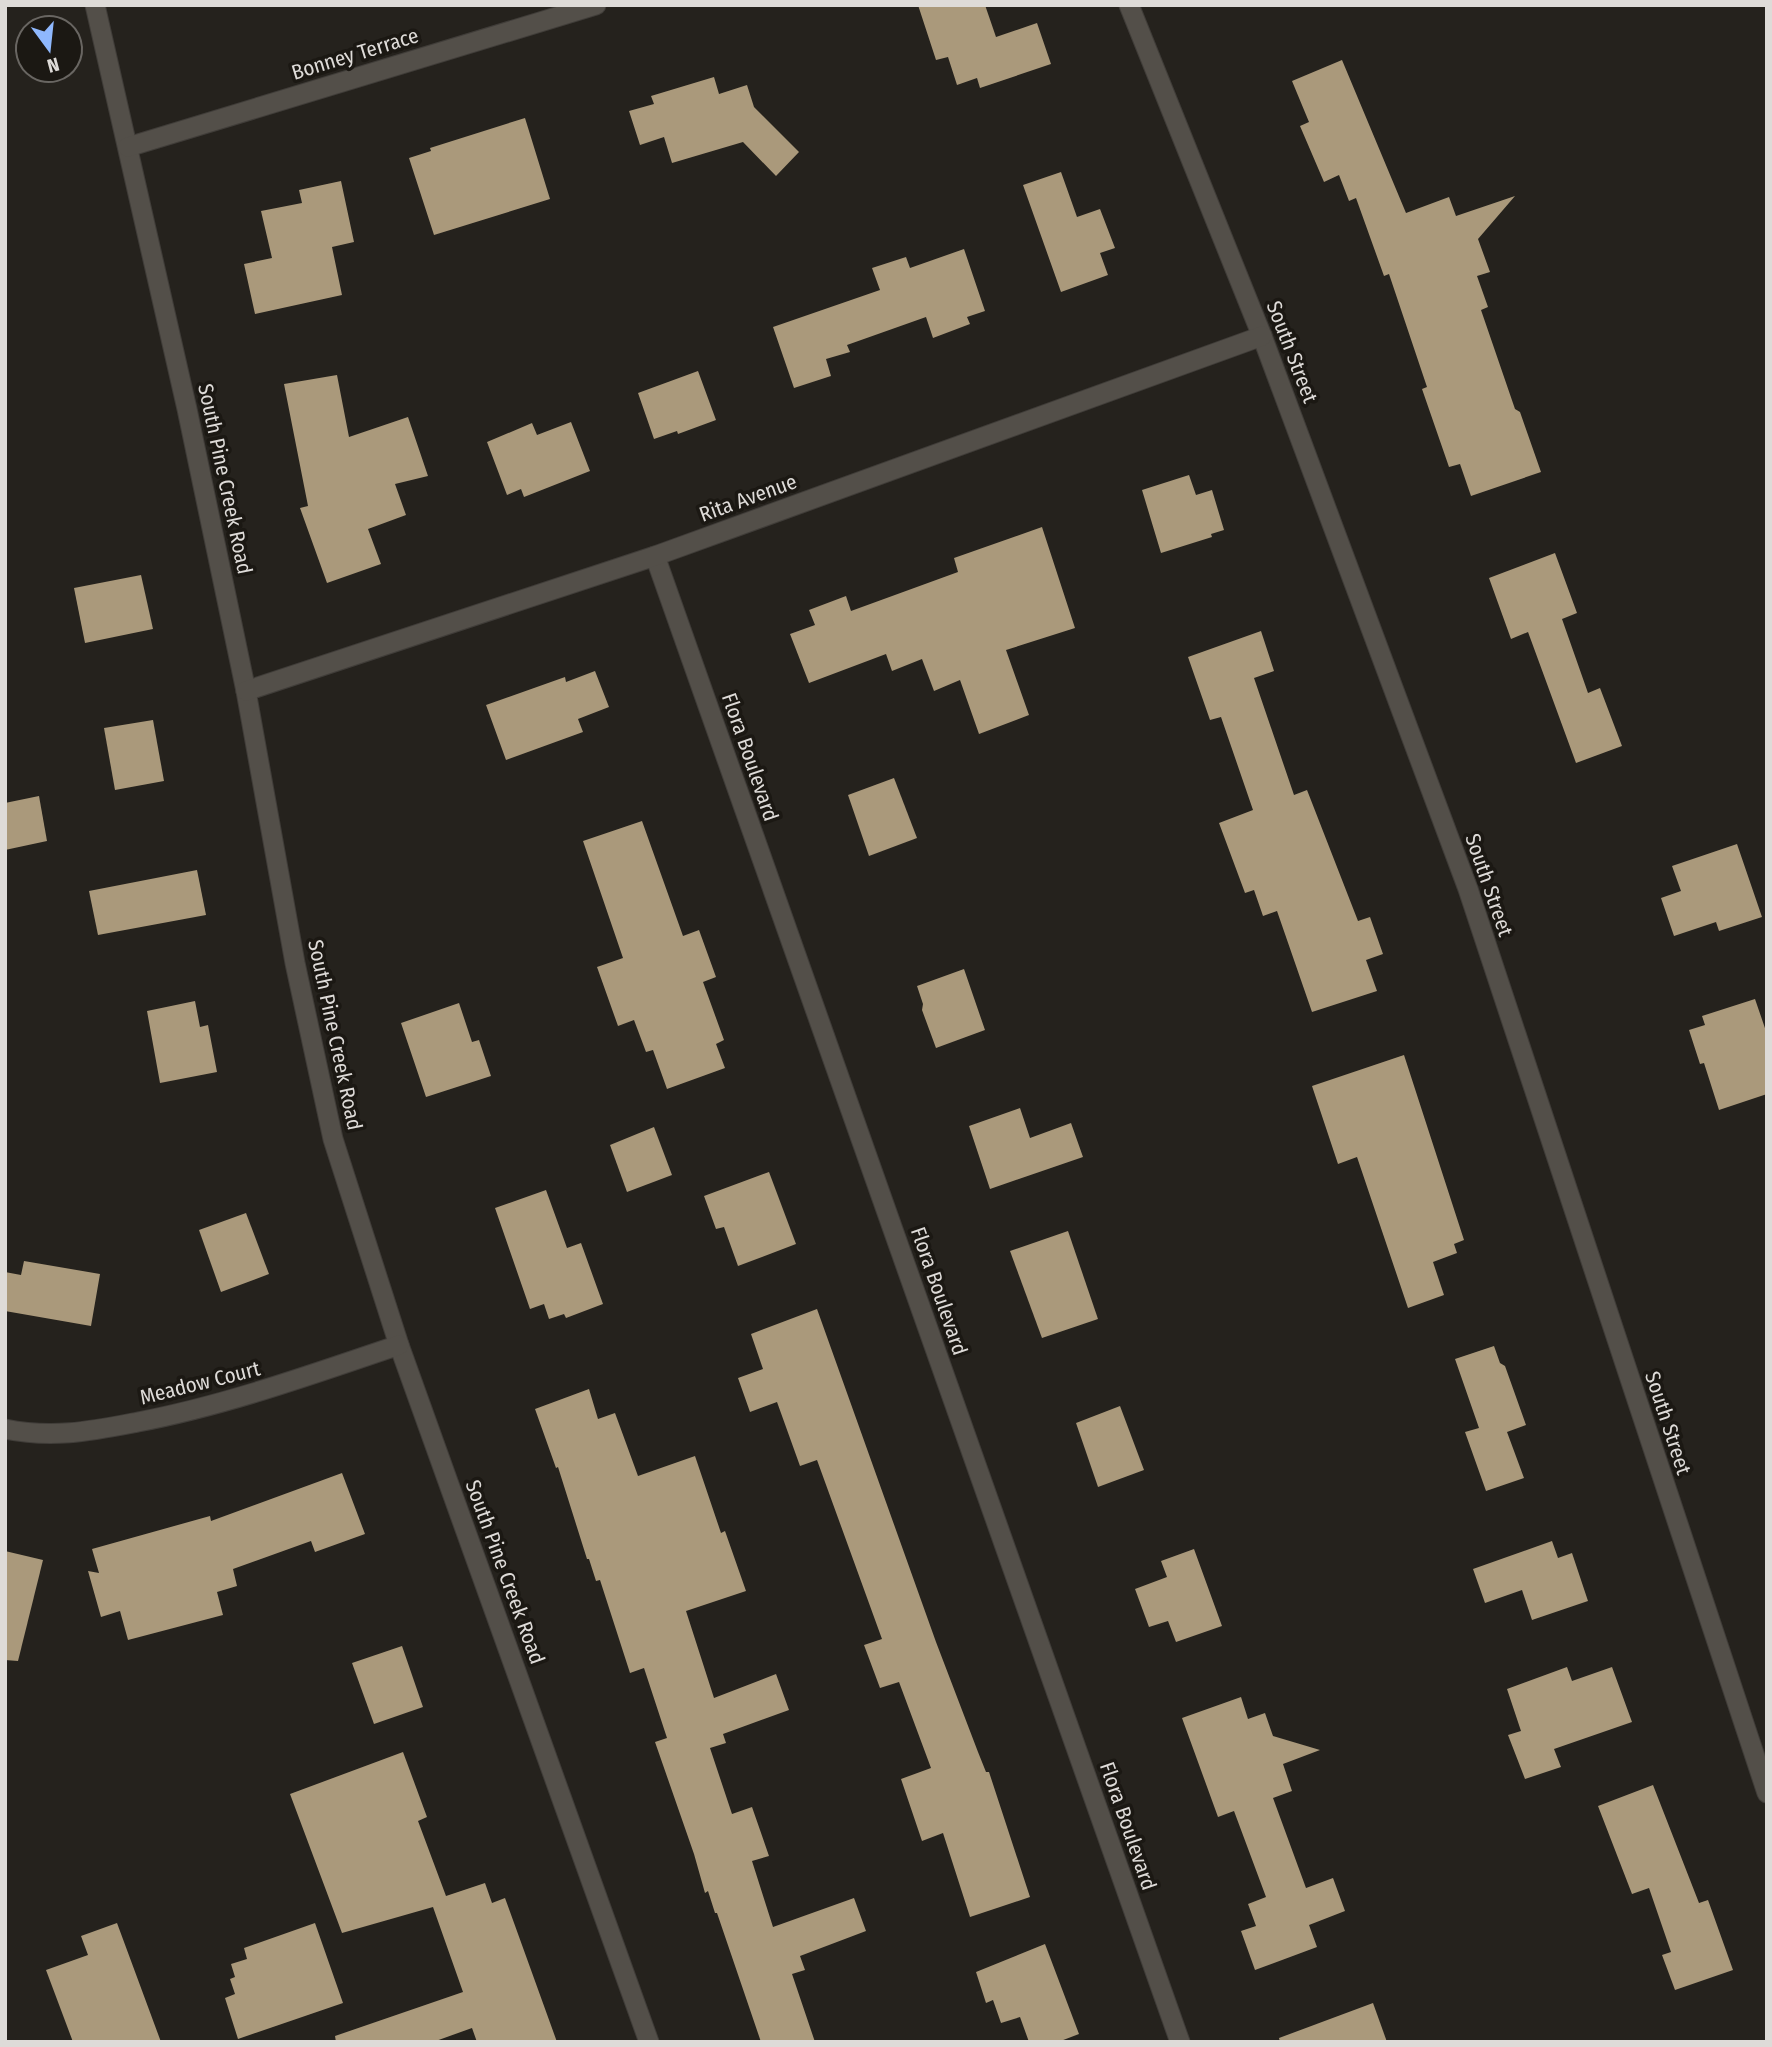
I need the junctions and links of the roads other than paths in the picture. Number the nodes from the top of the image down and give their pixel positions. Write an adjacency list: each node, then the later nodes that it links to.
1 (95, 5): 4 (street, South Pine Creek Road)
2 (596, 5): 4 (street, Bonney Terrace)
3 (1129, 5): 5 (street, South Street)
4 (128, 147): 7 (street, South Pine Creek Road)
5 (1262, 336): 6 (street, Rita Avenue); 10 (street, South Street)
6 (655, 556): 7 (street, Rita Avenue); 12 (street, Flora Boulevard)
7 (246, 691): 8 (street, South Pine Creek Road)
8 (399, 1345): 9 (street, Meadow Court); 11 (street, South Pine Creek Road)
9 (5, 1429)
10 (1767, 1793)
11 (649, 2042)
12 (1181, 2042)

